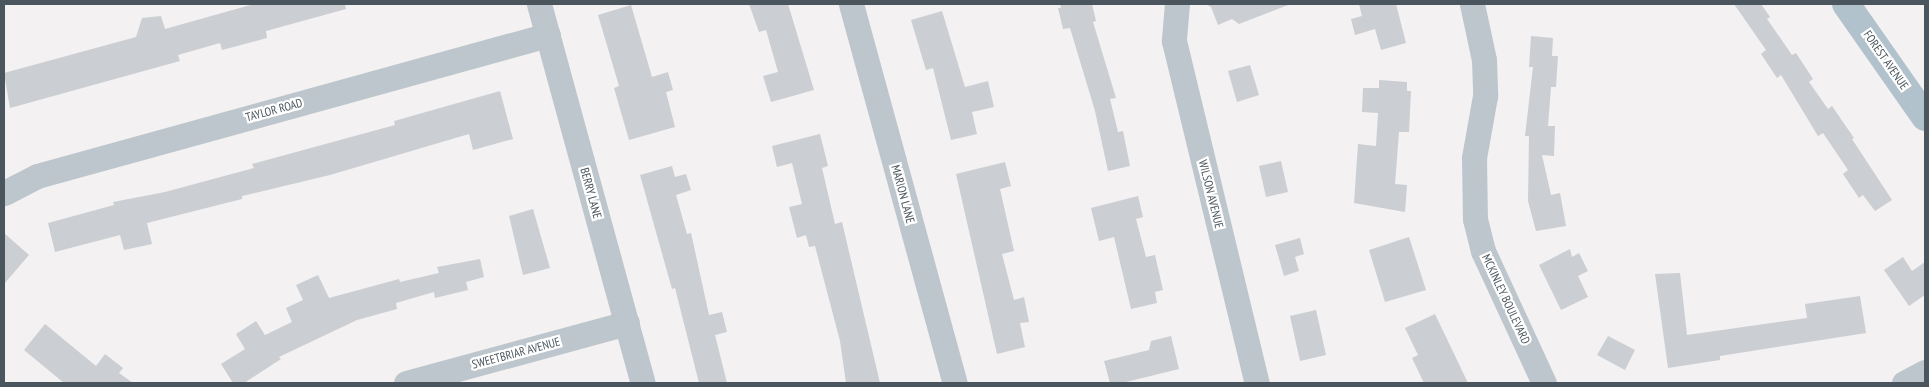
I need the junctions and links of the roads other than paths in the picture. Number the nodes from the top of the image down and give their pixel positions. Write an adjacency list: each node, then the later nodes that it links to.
1 (539, 4): 6 (street, BERRY LANE)
2 (851, 4): 13 (street, MARION LANE)
3 (1177, 4): 14 (street, WILSON AVENUE)
4 (1472, 4): 15 (street, MCKINLEY BOULEVARD)
5 (1846, 4): 7 (main road, FOREST AVENUE)
6 (548, 35): 8 (street, TAYLOR ROAD); 9 (street, BERRY LANE)
7 (1925, 117)
8 (4, 193)
9 (626, 322): 11 (street, SWEETBRIAR AVENUE); 12 (street, BERRY LANE)
10 (1925, 372): 16 (street)
11 (406, 383)
12 (643, 383)
13 (955, 383)
14 (1257, 383)
15 (1544, 383)
16 (1904, 383)

